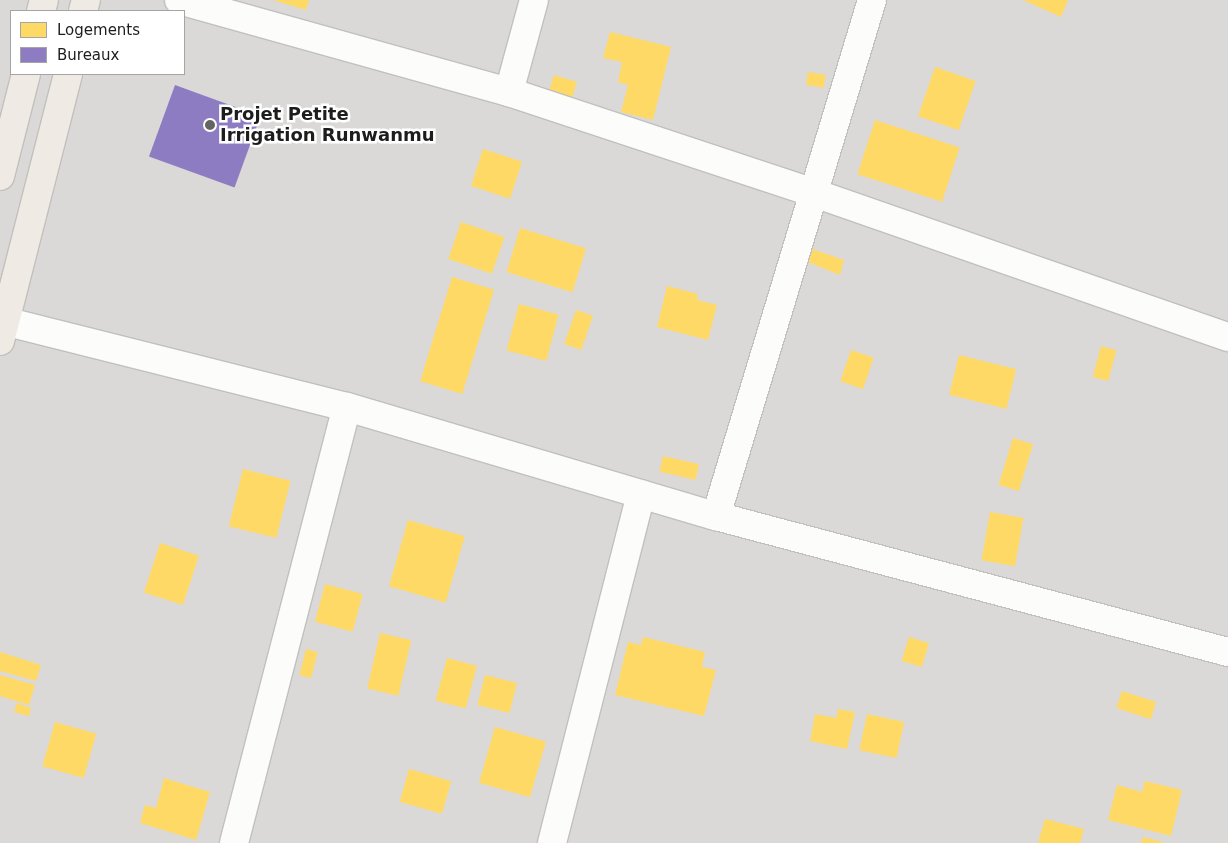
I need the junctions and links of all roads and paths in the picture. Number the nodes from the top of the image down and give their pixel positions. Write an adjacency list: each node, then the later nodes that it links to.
1 (179, 0): 6 (street)
2 (534, 0): 6 (street)
3 (872, 0): 8 (street)
4 (26, 75): 7 (main road)
5 (68, 75): 9 (main road)
6 (509, 92): 8 (street)
7 (0, 176)
8 (814, 193): 10 (street); 13 (street)
9 (2, 327): 11 (street)
10 (1228, 337)
11 (347, 407): 12 (street); 15 (street)
12 (641, 494): 13 (street); 16 (street)
13 (716, 516): 14 (street)
14 (1228, 652)
15 (234, 843)
16 (552, 843)

